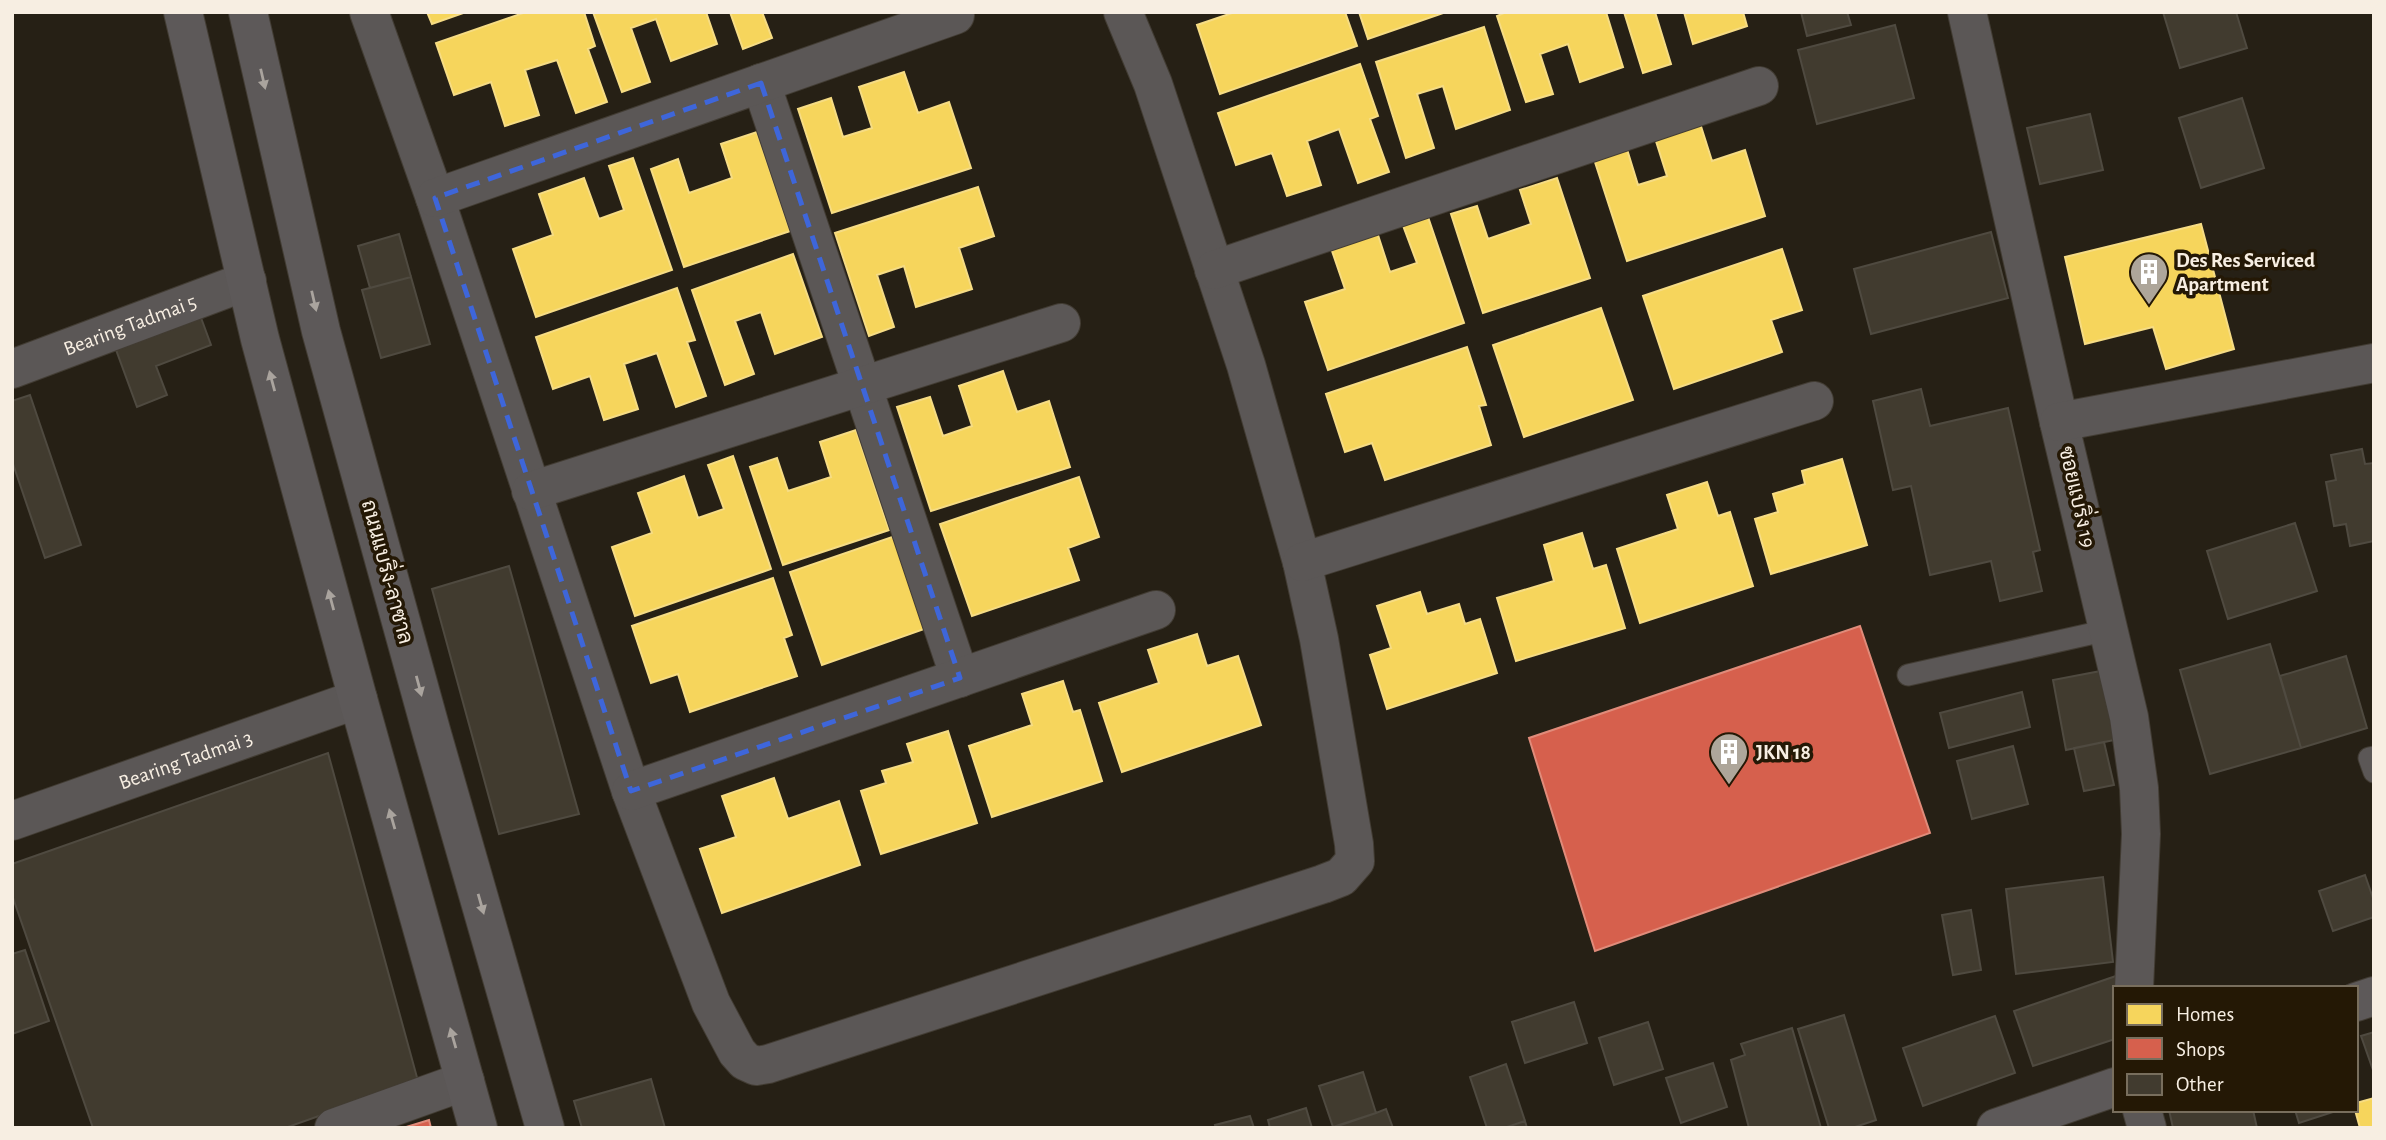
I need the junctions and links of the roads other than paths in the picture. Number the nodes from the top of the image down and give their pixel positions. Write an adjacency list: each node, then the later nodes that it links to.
1 (183, 12): 11 (street)
2 (248, 12): 34 (street, ถนนแบริ่ง-ลาซาล, one-way to 34)
3 (369, 12): 9 (street)
4 (1123, 12): 10 (street)
5 (1968, 12): 17 (street, ซอยแบริ่ง 19)
6 (955, 15): 7 (street)
7 (761, 83): 9 (street); 15 (street)
8 (1759, 86): 10 (street)
9 (435, 198): 18 (street)
10 (1214, 270): 19 (street)
11 (247, 281): 14 (street, Bearing Tadmai 5); 24 (street, one-way to 11)
12 (1061, 323): 15 (street)
13 (2374, 363): 17 (street)
14 (12, 369)
15 (863, 385): 18 (street); 23 (street)
16 (1814, 401): 19 (street)
17 (2059, 422): 21 (street, ซอยแบริ่ง 19)
18 (531, 491): 27 (street)
19 (1303, 562): 27 (street)
20 (1156, 610): 23 (street)
21 (2108, 630): 22 (lane); 29 (street, ซอยแบริ่ง 19)
22 (1908, 676)
23 (960, 678): 27 (street)
24 (358, 699): 28 (street, Bearing Tadmai 3); 30 (street, one-way to 24)
25 (2374, 757): 26 (lane)
26 (2374, 772)
27 (631, 791)
28 (12, 821)
29 (2134, 986)
30 (465, 1081): 32 (street); 33 (street)
31 (2113, 1088): 35 (street)
32 (334, 1128)
33 (478, 1128)
34 (545, 1128)
35 (1996, 1128)

